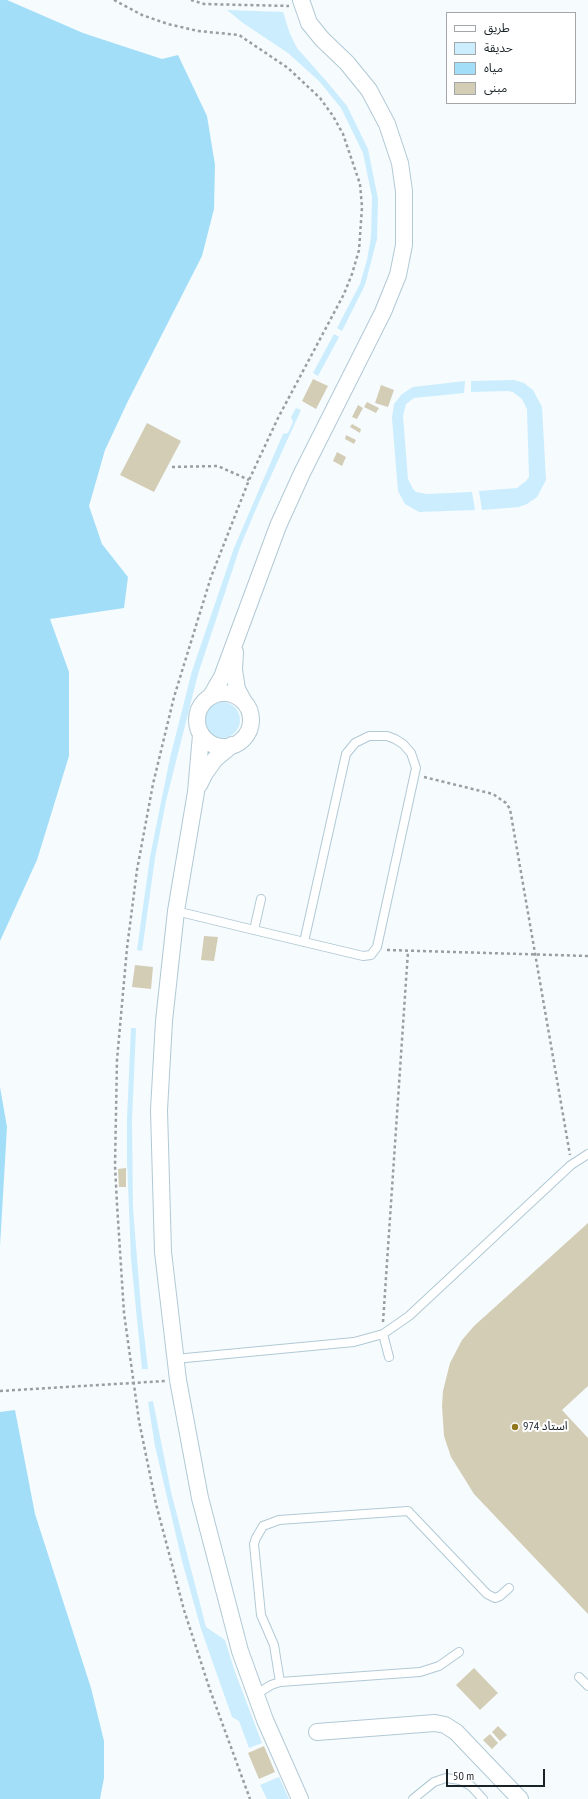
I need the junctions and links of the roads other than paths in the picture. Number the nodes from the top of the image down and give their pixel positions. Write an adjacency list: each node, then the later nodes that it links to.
1 (302, 4): 2 (street)
2 (236, 641): 3 (street); 4 (street)
3 (211, 696): 4 (street); 5 (street)
4 (244, 702): 6 (street)
5 (201, 735): 6 (street); 7 (street)
6 (232, 745): 7 (street)
7 (196, 792): 9 (street)
8 (261, 899): 10 (lane)
9 (176, 911): 10 (lane); 15 (street)
10 (254, 930): 11 (lane)
11 (304, 942): 11 (lane)
12 (588, 1154): 13 (lane)
13 (383, 1334): 14 (lane); 15 (lane)
14 (389, 1357)
15 (175, 1359): 21 (street)
16 (509, 1588): 19 (lane)
17 (459, 1652): 19 (lane)
18 (579, 1677): 20 (lane)
19 (280, 1682): 21 (lane)
20 (588, 1686)
21 (255, 1695): 23 (street)
22 (318, 1732): 26 (street)
23 (300, 1799)
24 (413, 1799): 25 (lane)
25 (483, 1799)
26 (520, 1799)

